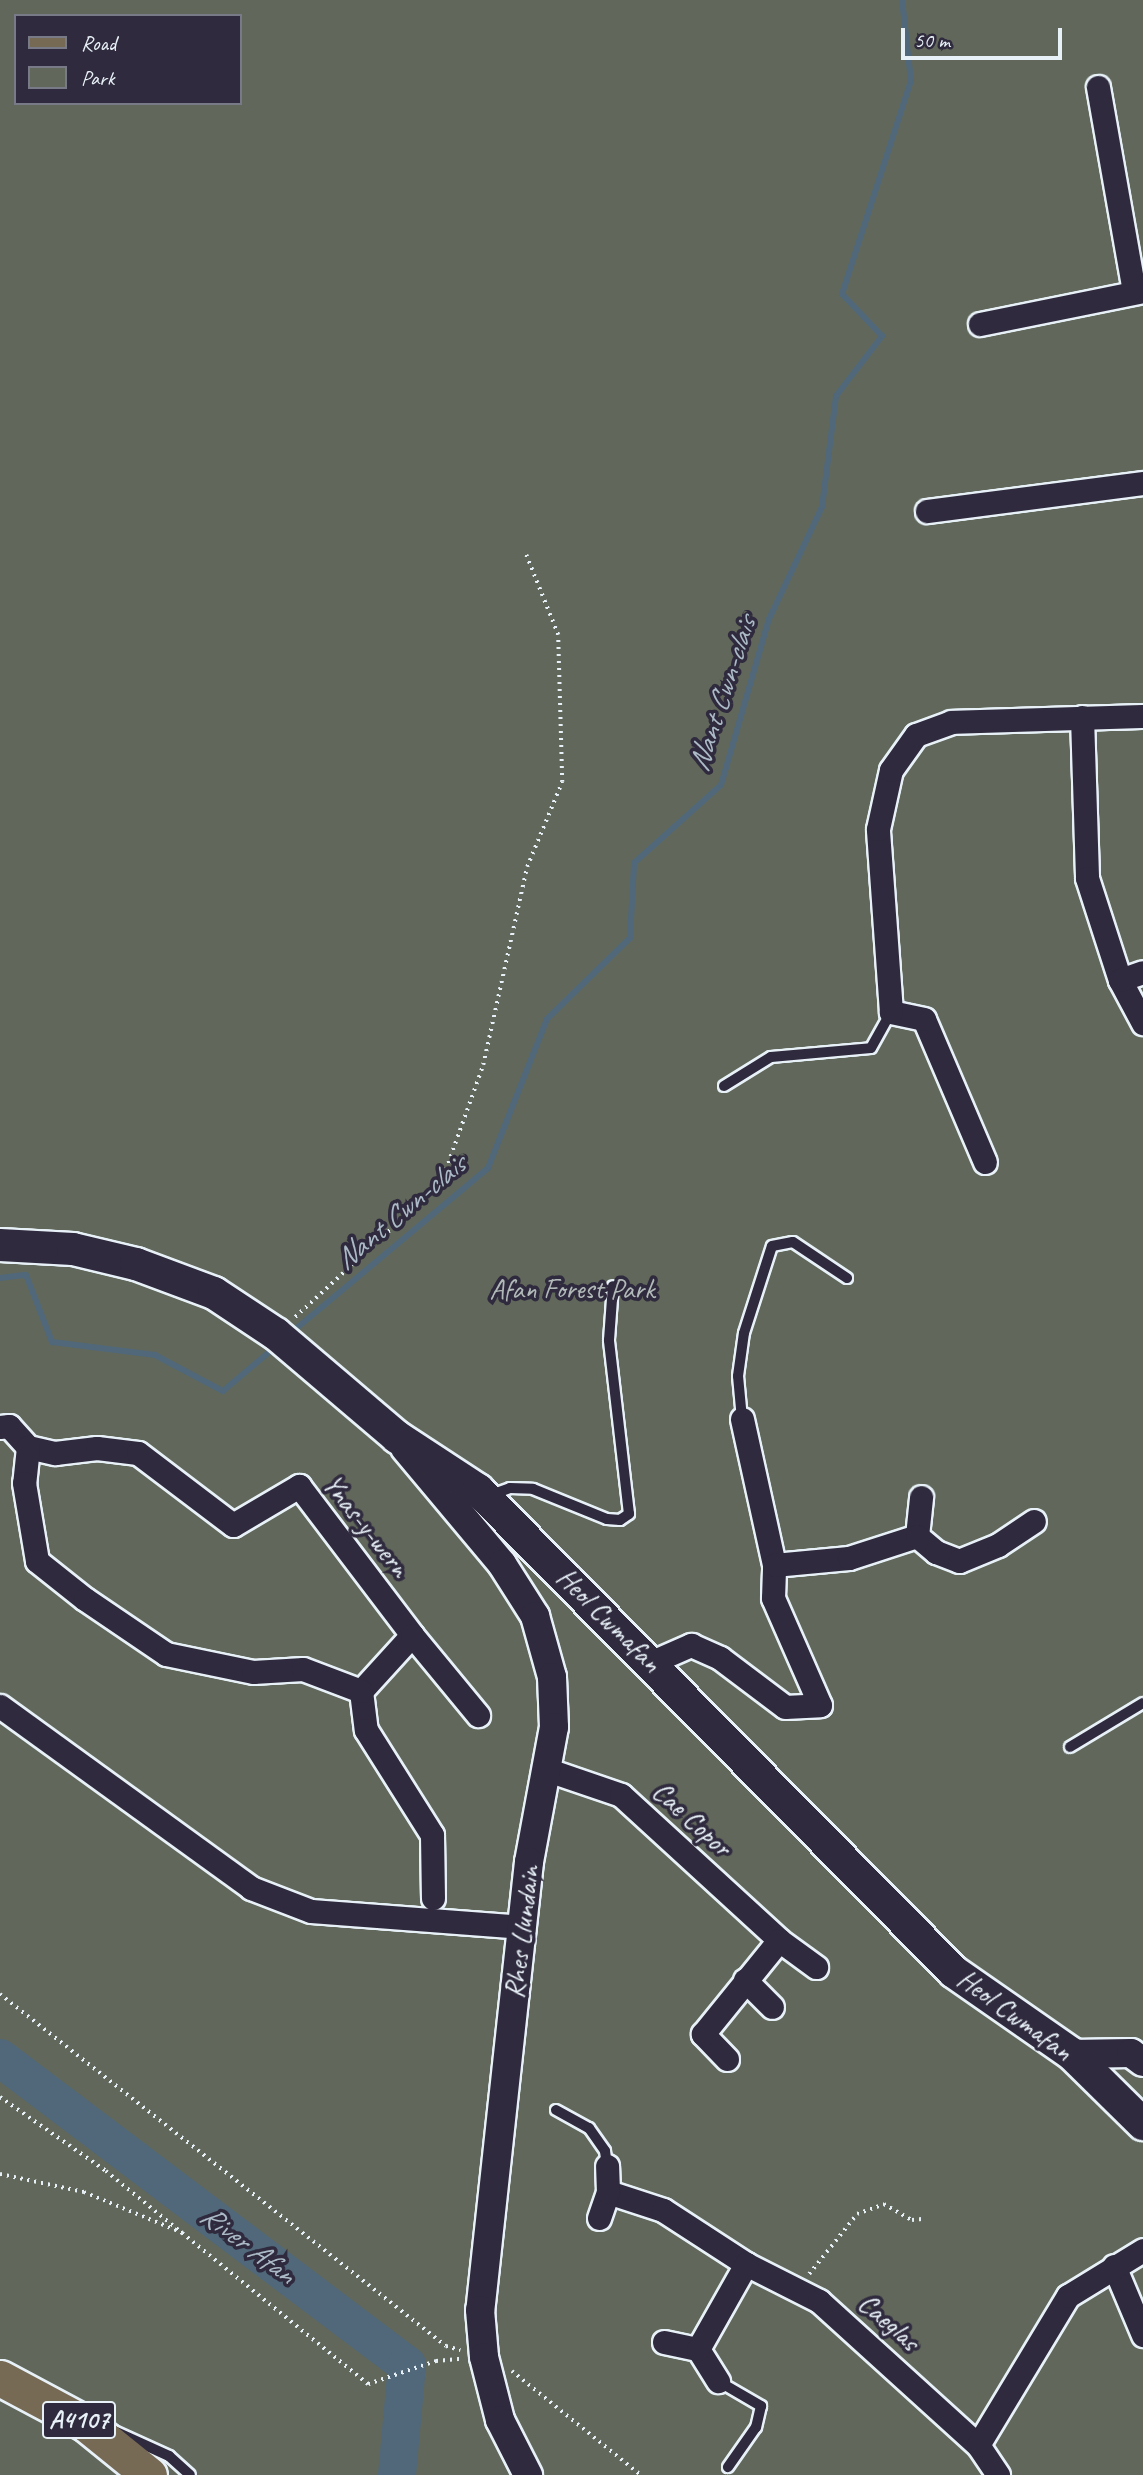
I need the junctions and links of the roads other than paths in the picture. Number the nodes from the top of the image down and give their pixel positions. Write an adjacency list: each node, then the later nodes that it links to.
1 (1098, 87): 2 (street)
2 (1138, 291): 3 (street)
3 (980, 324)
4 (1143, 483): 5 (street)
5 (927, 511)
6 (1143, 716): 7 (street)
7 (1082, 717): 9 (street); 10 (street)
8 (1143, 972): 9 (street)
9 (1120, 980): 11 (street)
10 (891, 1012): 12 (lane); 13 (street)
11 (1143, 1023)
12 (724, 1086)
13 (985, 1163)
14 (0, 1245): 19 (main road, Heol Cwmafan)
15 (847, 1278): 17 (lane)
16 (613, 1286): 21 (lane)
17 (742, 1419): 25 (street)
18 (0, 1427): 20 (street, Ynas-y-wern)
19 (397, 1437): 21 (main road, Heol Cwmafan); 33 (street, Rhes Llundain)
20 (28, 1447): 26 (street, Ynas-y-wern); 28 (street)
21 (485, 1497): 27 (main road, Heol Cwmafan)
22 (921, 1497): 24 (street)
23 (1034, 1521): 24 (street)
24 (917, 1536): 25 (street)
25 (774, 1565): 27 (street)
26 (412, 1635): 28 (street); 31 (street)
27 (652, 1662): 40 (main road, Heol Cwmafan)
28 (361, 1691): 34 (street)
29 (1143, 1703): 32 (lane)
30 (0, 1706): 35 (street)
31 (478, 1715)
32 (1070, 1747)
33 (548, 1770): 35 (street, Rhes Llundain); 36 (street, Cae Copor)
34 (433, 1898)
35 (523, 1927): 59 (street, Rhes Llundain)
36 (779, 1940): 37 (street, Cae Copor); 38 (street)
37 (816, 1967)
38 (745, 1980): 39 (street); 41 (street)
39 (772, 2007)
40 (1072, 2054): 42 (street); 44 (main road, Heol Cwmafan)
41 (727, 2059)
42 (1143, 2062)
43 (556, 2110): 45 (lane)
44 (1143, 2124)
45 (607, 2166): 46 (street)
46 (608, 2192): 47 (street); 49 (street, Caeglas)
47 (599, 2218)
48 (1143, 2250): 50 (street)
49 (746, 2264): 53 (street); 57 (street, Caeglas)
50 (1114, 2266): 51 (street); 57 (street)
51 (1143, 2335)
52 (663, 2342): 53 (street)
53 (698, 2349): 55 (street)
54 (0, 2378): 56 (main road, A4107)
55 (718, 2381): 58 (lane)
56 (86, 2424): 60 (main road, A4107); 61 (lane)
57 (978, 2445): 62 (street, Caeglas)
58 (728, 2467)
59 (526, 2472)
60 (149, 2475)
61 (190, 2475)
62 (998, 2475)

